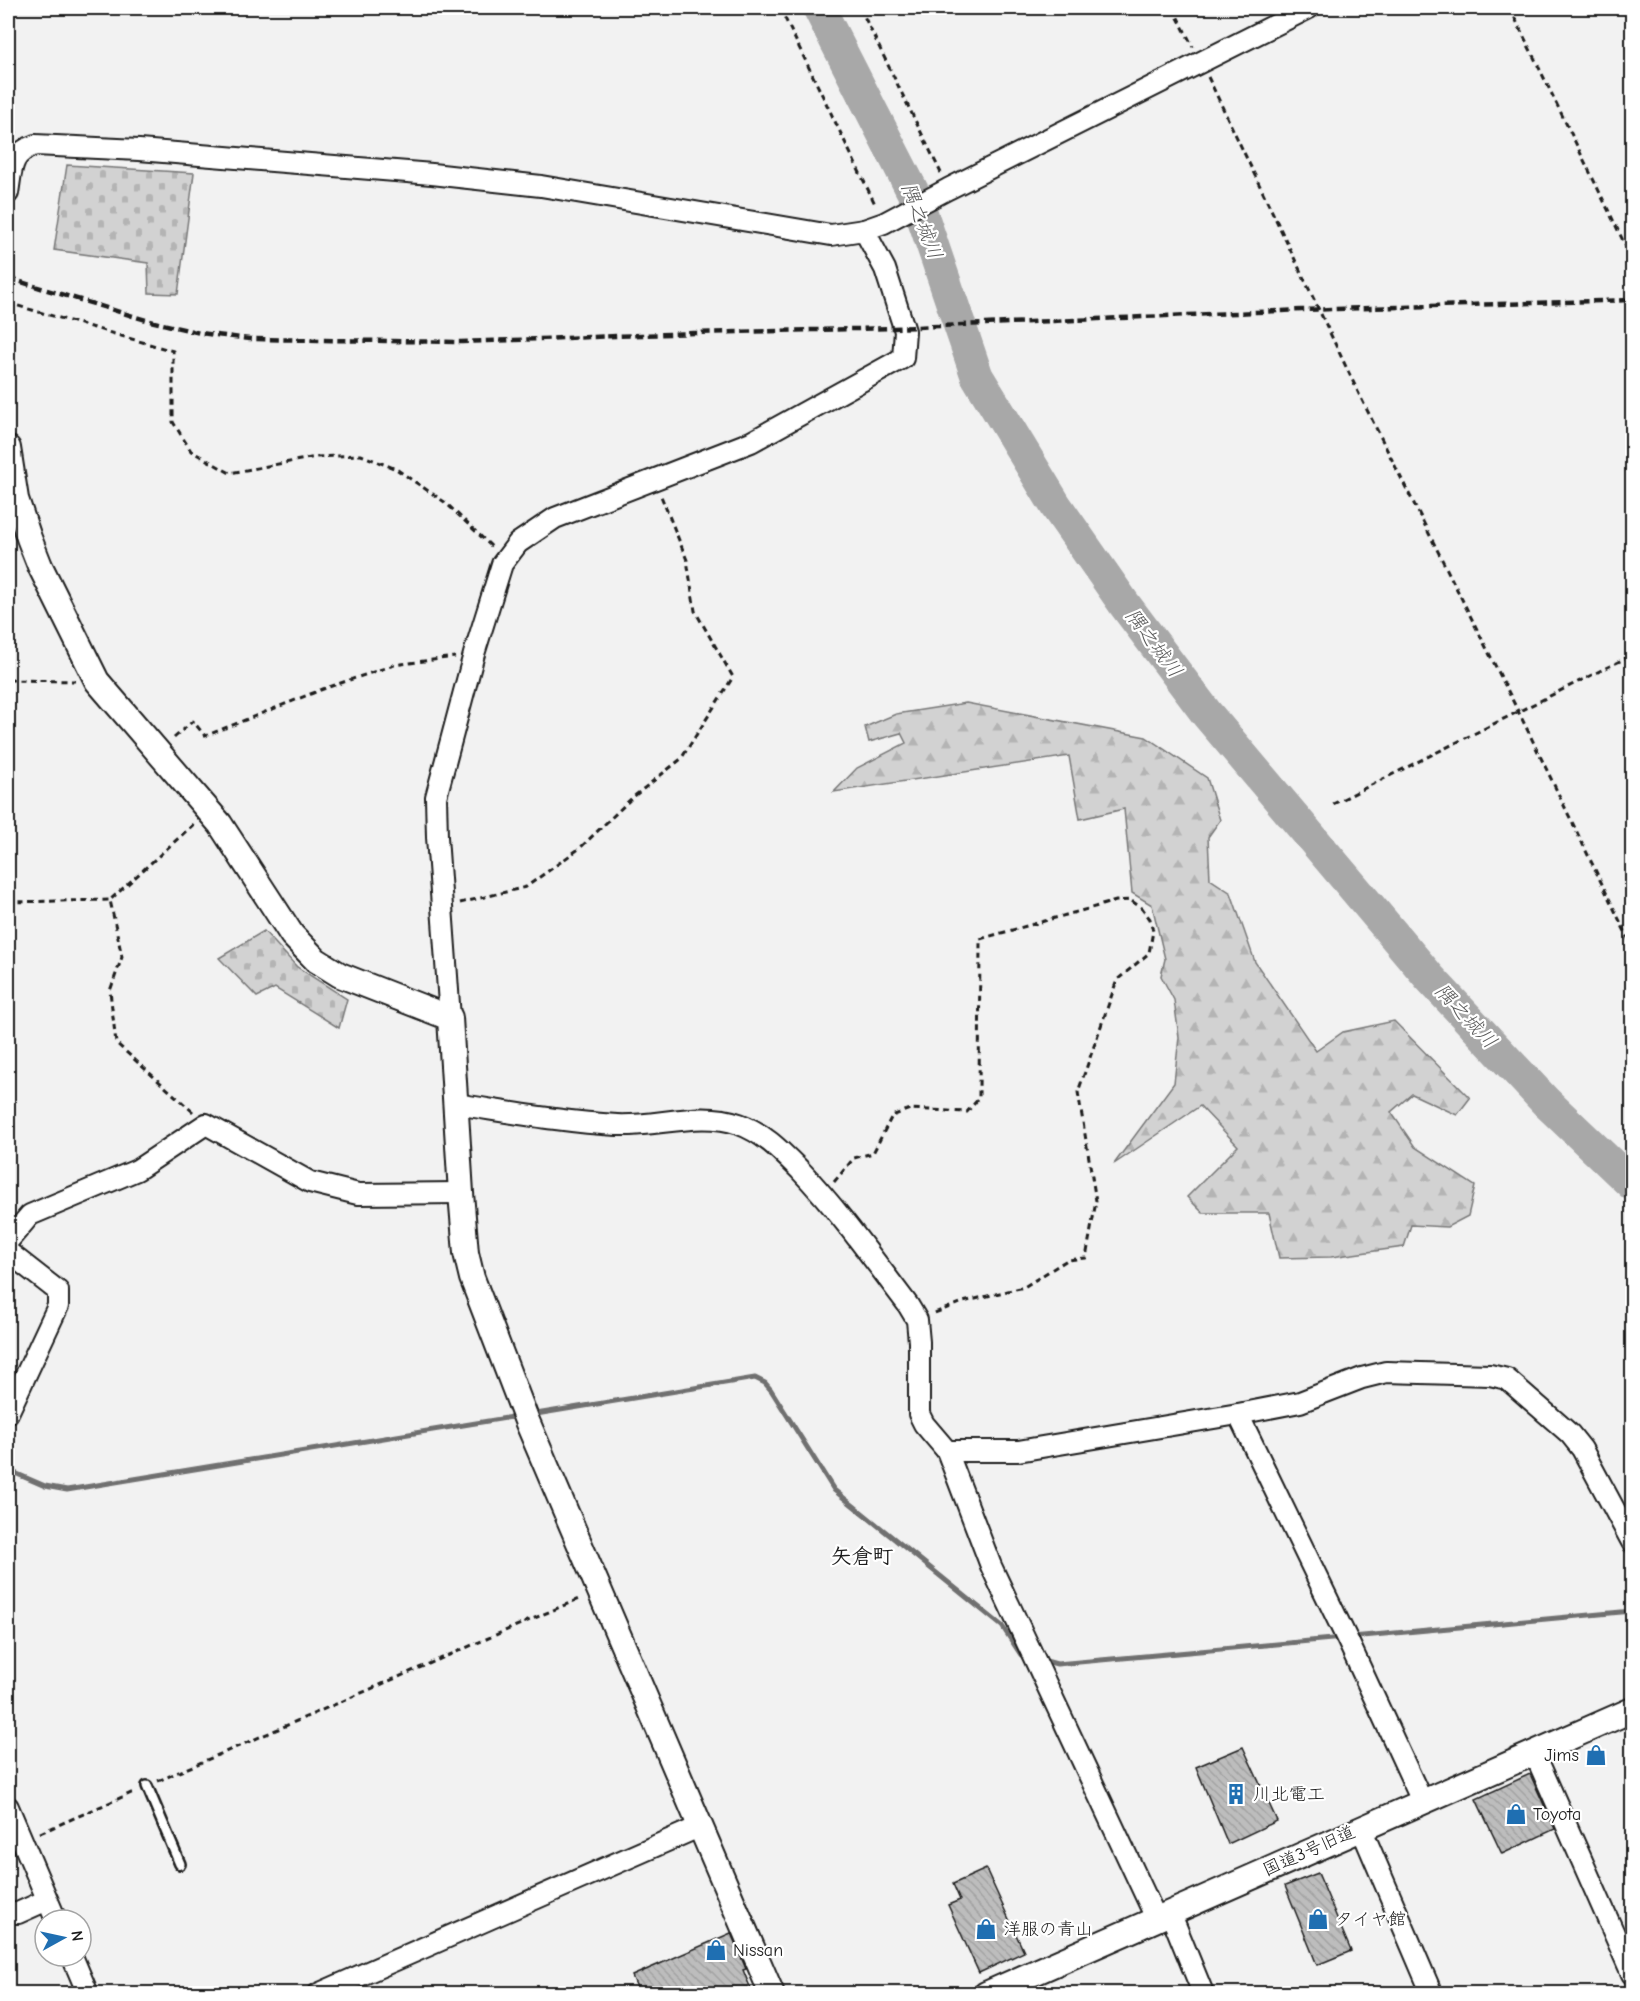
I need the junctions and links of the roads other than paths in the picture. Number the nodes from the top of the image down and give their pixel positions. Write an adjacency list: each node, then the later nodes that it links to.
1 (1309, 8): 3 (street)
2 (8, 193): 3 (street)
3 (864, 230): 5 (street)
4 (8, 448): 5 (street)
5 (450, 1018): 6 (street)
6 (455, 1104): 7 (street); 12 (street)
7 (461, 1193): 8 (street); 19 (street)
8 (8, 1241)
9 (8, 1252): 10 (street)
10 (8, 1413)
11 (1238, 1414): 12 (street); 13 (street); 17 (street)
12 (947, 1451): 25 (street)
13 (1632, 1542)
14 (1632, 1710): 15 (street, 国道3号旧道)
15 (1534, 1752): 17 (street, 国道3号旧道); 27 (street)
16 (147, 1786): 21 (lane)
17 (1422, 1801): 20 (street, 国道3号旧道)
18 (8, 1807): 22 (street)
19 (701, 1826): 30 (street); 31 (street)
20 (1361, 1828): 25 (street, 国道3号旧道); 33 (street)
21 (180, 1864)
22 (48, 1900): 23 (street); 24 (street)
23 (51, 1908)
24 (8, 1913)
25 (1163, 1915): 28 (street); 32 (street, 国道3号旧道)
26 (77, 1968): 29 (street)
27 (1632, 1974)
28 (1203, 1993)
29 (88, 1994)
30 (318, 1994)
31 (772, 1994)
32 (986, 1994)
33 (1432, 1994)

